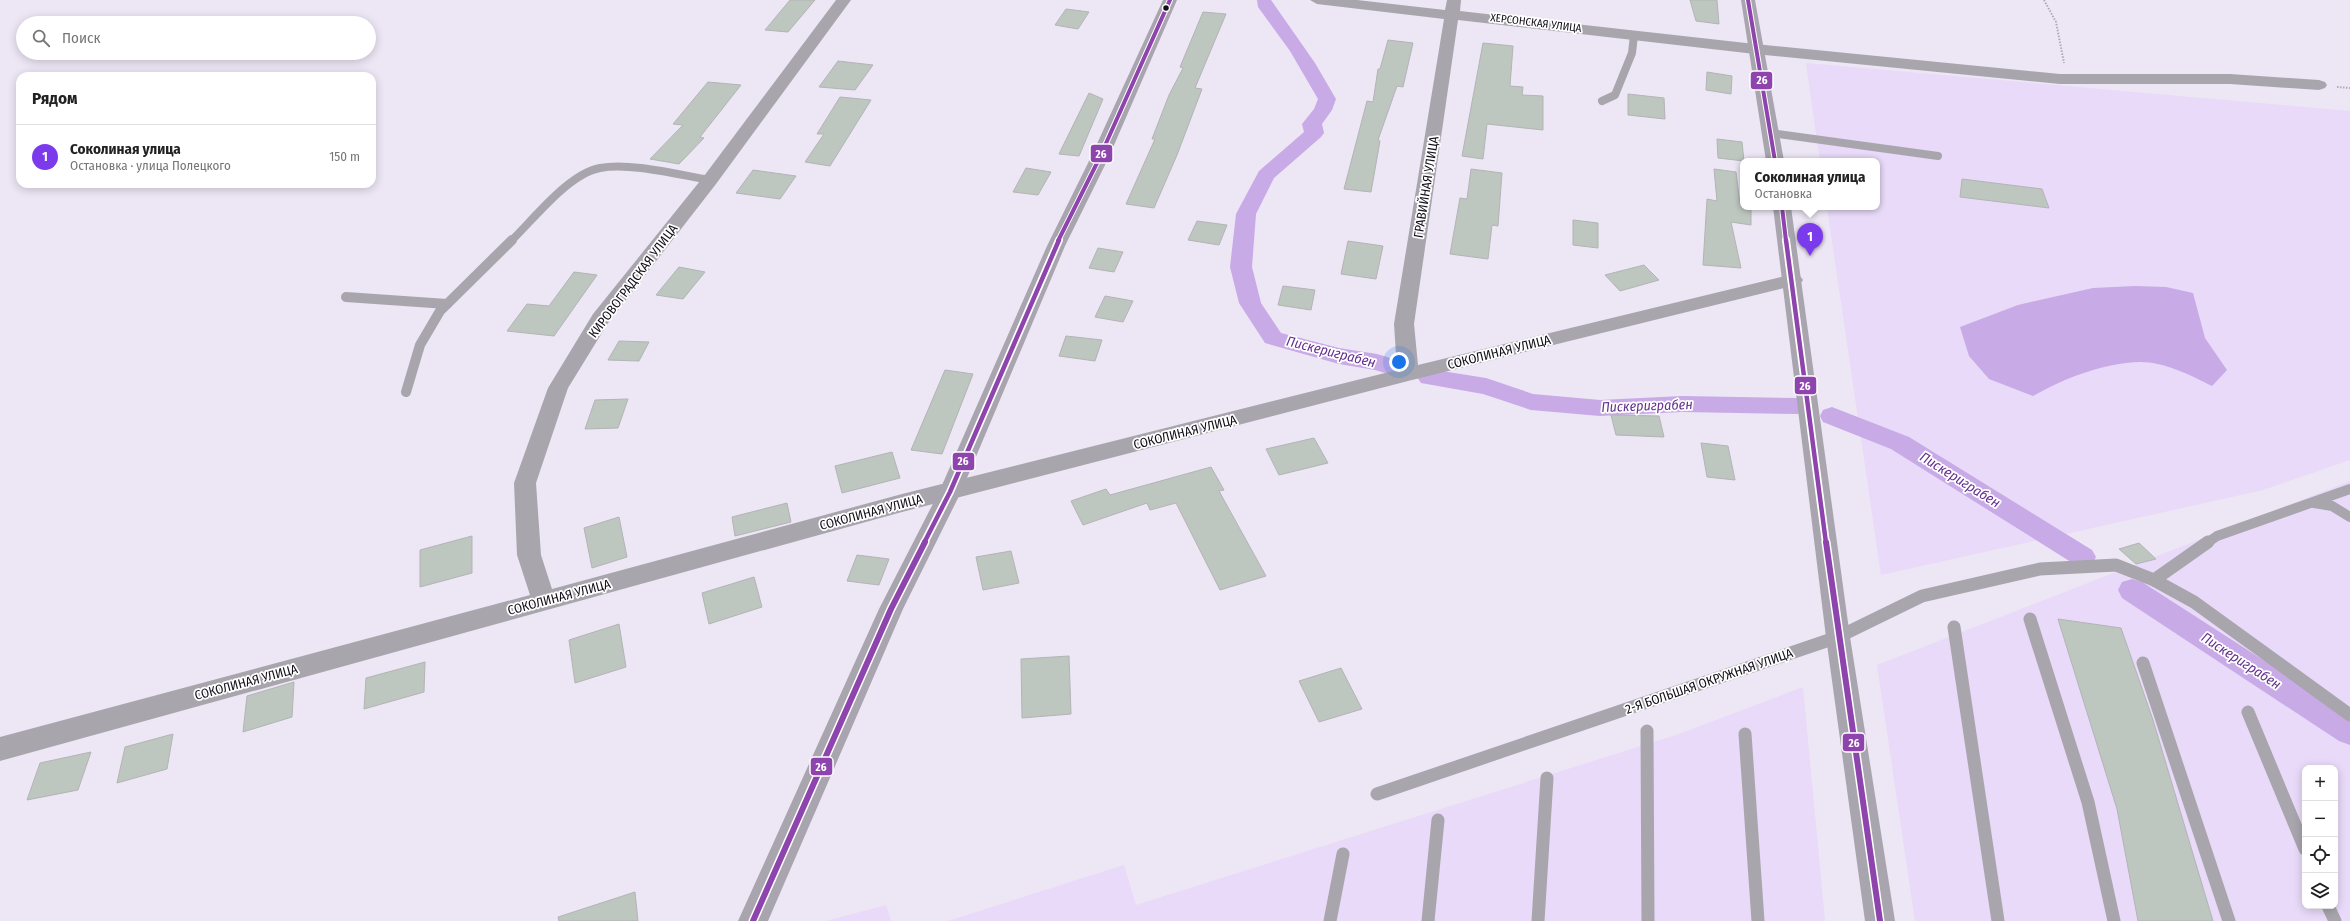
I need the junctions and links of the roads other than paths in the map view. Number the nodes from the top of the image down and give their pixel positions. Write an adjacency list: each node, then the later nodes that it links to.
1 (844, 0): 13 (street, КИРОВОГРАДСКАЯ УЛИЦА)
2 (1170, 0): 21 (street)
3 (1317, 0): 5 (street, ХЕРСОНСКАЯ УЛИЦА)
4 (1748, 0): 7 (street)
5 (1454, 7): 6 (street, ХЕРСОНСКАЯ УЛИЦА); 18 (street, ГРАВИЙНАЯ УЛИЦА)
6 (1634, 35): 7 (street, ХЕРСОНСКАЯ УЛИЦА); 9 (lane)
7 (1755, 49): 8 (street, ХЕРСОНСКАЯ УЛИЦА); 10 (street)
8 (2319, 85)
9 (1602, 101)
10 (1771, 133): 11 (lane); 12 (street)
11 (1938, 156)
12 (1775, 158)
13 (710, 180): 17 (lane); 25 (street, КИРОВОГРАДСКАЯ УЛИЦА)
14 (1782, 210): 15 (street)
15 (1793, 280): 18 (street, СОКОЛИНАЯ УЛИЦА); 28 (street)
16 (346, 297): 17 (lane)
17 (447, 304): 19 (lane)
18 (1408, 374): 21 (street, СОКОЛИНАЯ УЛИЦА)
19 (406, 392)
20 (2350, 489): 22 (lane)
21 (950, 492): 25 (street, СОКОЛИНАЯ УЛИЦА); 41 (street)
22 (2313, 503): 23 (lane); 24 (lane)
23 (2350, 517)
24 (2154, 580): 28 (lane, 2-Я БОЛЬШАЯ ОКРУЖНАЯ УЛИЦА); 31 (lane, 2-Я БОЛЬШАЯ ОКРУЖНАЯ УЛИЦА)
25 (544, 601): 34 (street, СОКОЛИНАЯ УЛИЦА)
26 (2030, 619): 49 (lane)
27 (1954, 627): 48 (lane)
28 (1838, 637): 36 (lane, 2-Я БОЛЬШАЯ ОКРУЖНАЯ УЛИЦА); 47 (street)
29 (2143, 663): 50 (lane)
30 (2248, 712): 38 (lane)
31 (2350, 715)
32 (1647, 731): 45 (lane)
33 (1746, 734): 46 (lane)
34 (0, 749)
35 (1547, 778): 44 (lane)
36 (1377, 794)
37 (1438, 820): 43 (lane)
38 (2302, 842)
39 (1343, 854): 42 (lane)
40 (2329, 909): 51 (lane)
41 (753, 921)
42 (1330, 921)
43 (1428, 921)
44 (1538, 921)
45 (1648, 921)
46 (1758, 921)
47 (1880, 921)
48 (1998, 921)
49 (2114, 921)
50 (2229, 921)
51 (2335, 921)

